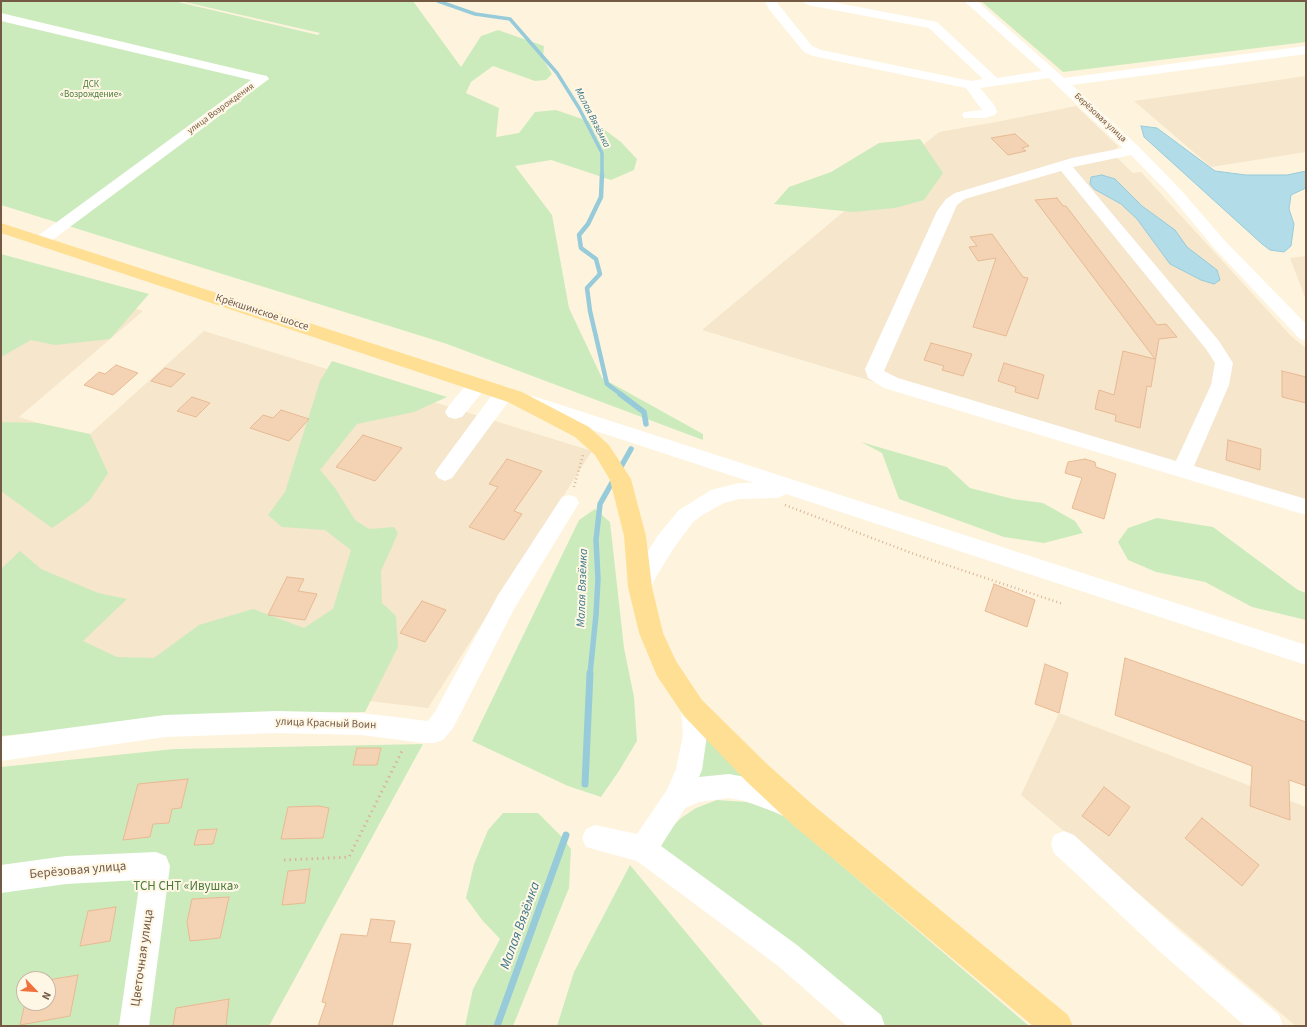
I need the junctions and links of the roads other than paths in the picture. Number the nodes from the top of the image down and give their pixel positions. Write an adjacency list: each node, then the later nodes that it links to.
1 (771, 1): 8 (street)
2 (808, 1): 7 (street)
3 (970, 1): 6 (street)
4 (1, 17): 13 (street, улица Возрождения)
5 (1306, 50): 6 (street, Берёзовая улица)
6 (1057, 78): 7 (street); 10 (street, Берёзовая улица)
7 (994, 82): 8 (street)
8 (970, 85): 9 (street)
9 (969, 115)
10 (1134, 150): 11 (street); 14 (street, Берёзовая улица)
11 (1064, 165): 19 (street); 19 (street)
12 (1, 228): 13 (main road, Крёкшинское шоссе)
13 (41, 241): 16 (main road, Крёкшинское шоссе)
14 (1298, 318): 15 (street, Берёзовая улица)
15 (1306, 335)
16 (477, 384): 17 (main road, Крёкшинское шоссе); 18 (street)
17 (513, 396): 20 (street); 21 (street); 24 (main road, Крёкшинское шоссе)
18 (455, 412)
19 (1182, 470): 23 (street)
20 (445, 473)
21 (809, 493): 24 (street); 25 (street)
22 (569, 503): 27 (street, улица Красный Воин)
23 (1306, 506)
24 (640, 587): 26 (main road, Крёкшинское шоссе)
25 (1306, 655)
26 (693, 708): 28 (street); 29 (main road, Крёкшинское шоссе)
27 (1, 749)
28 (676, 800): 29 (street); 32 (street)
29 (791, 805): 37 (main road, Крёкшинское шоссе)
30 (596, 838): 32 (street)
31 (1064, 844): 38 (street)
32 (643, 849): 36 (street)
33 (156, 866): 34 (street, Берёзовая улица); 35 (street, Цветочная улица)
34 (1, 879)
35 (134, 1026)
36 (870, 1026)
37 (1057, 1026)
38 (1268, 1026)

